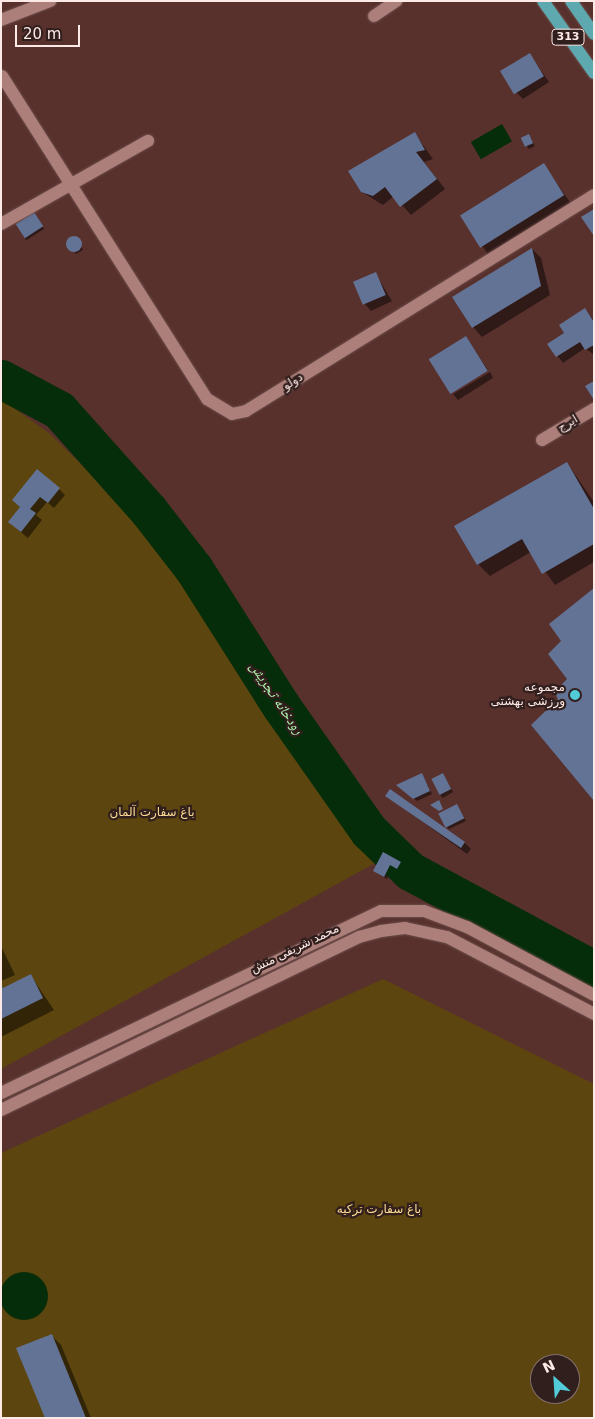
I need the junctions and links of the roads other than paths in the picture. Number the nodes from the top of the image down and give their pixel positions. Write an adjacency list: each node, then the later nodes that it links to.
1 (50, 1): 6 (street)
2 (396, 1): 5 (street)
3 (543, 1): 8 (main road, 313)
4 (573, 2): 7 (main road, 313)
5 (374, 16)
6 (1, 20)
7 (594, 34)
8 (594, 74)
9 (2, 76): 11 (street, دولو)
10 (148, 141): 11 (street)
11 (69, 184): 12 (street, دولو); 13 (street)
12 (594, 196)
13 (1, 224)
14 (594, 409): 15 (street, ایرج)
15 (542, 440)
16 (594, 995): 18 (street, محمد شریفی منش)
17 (594, 1014): 19 (street, محمد شریفی منش)
18 (1, 1093)
19 (1, 1110)

